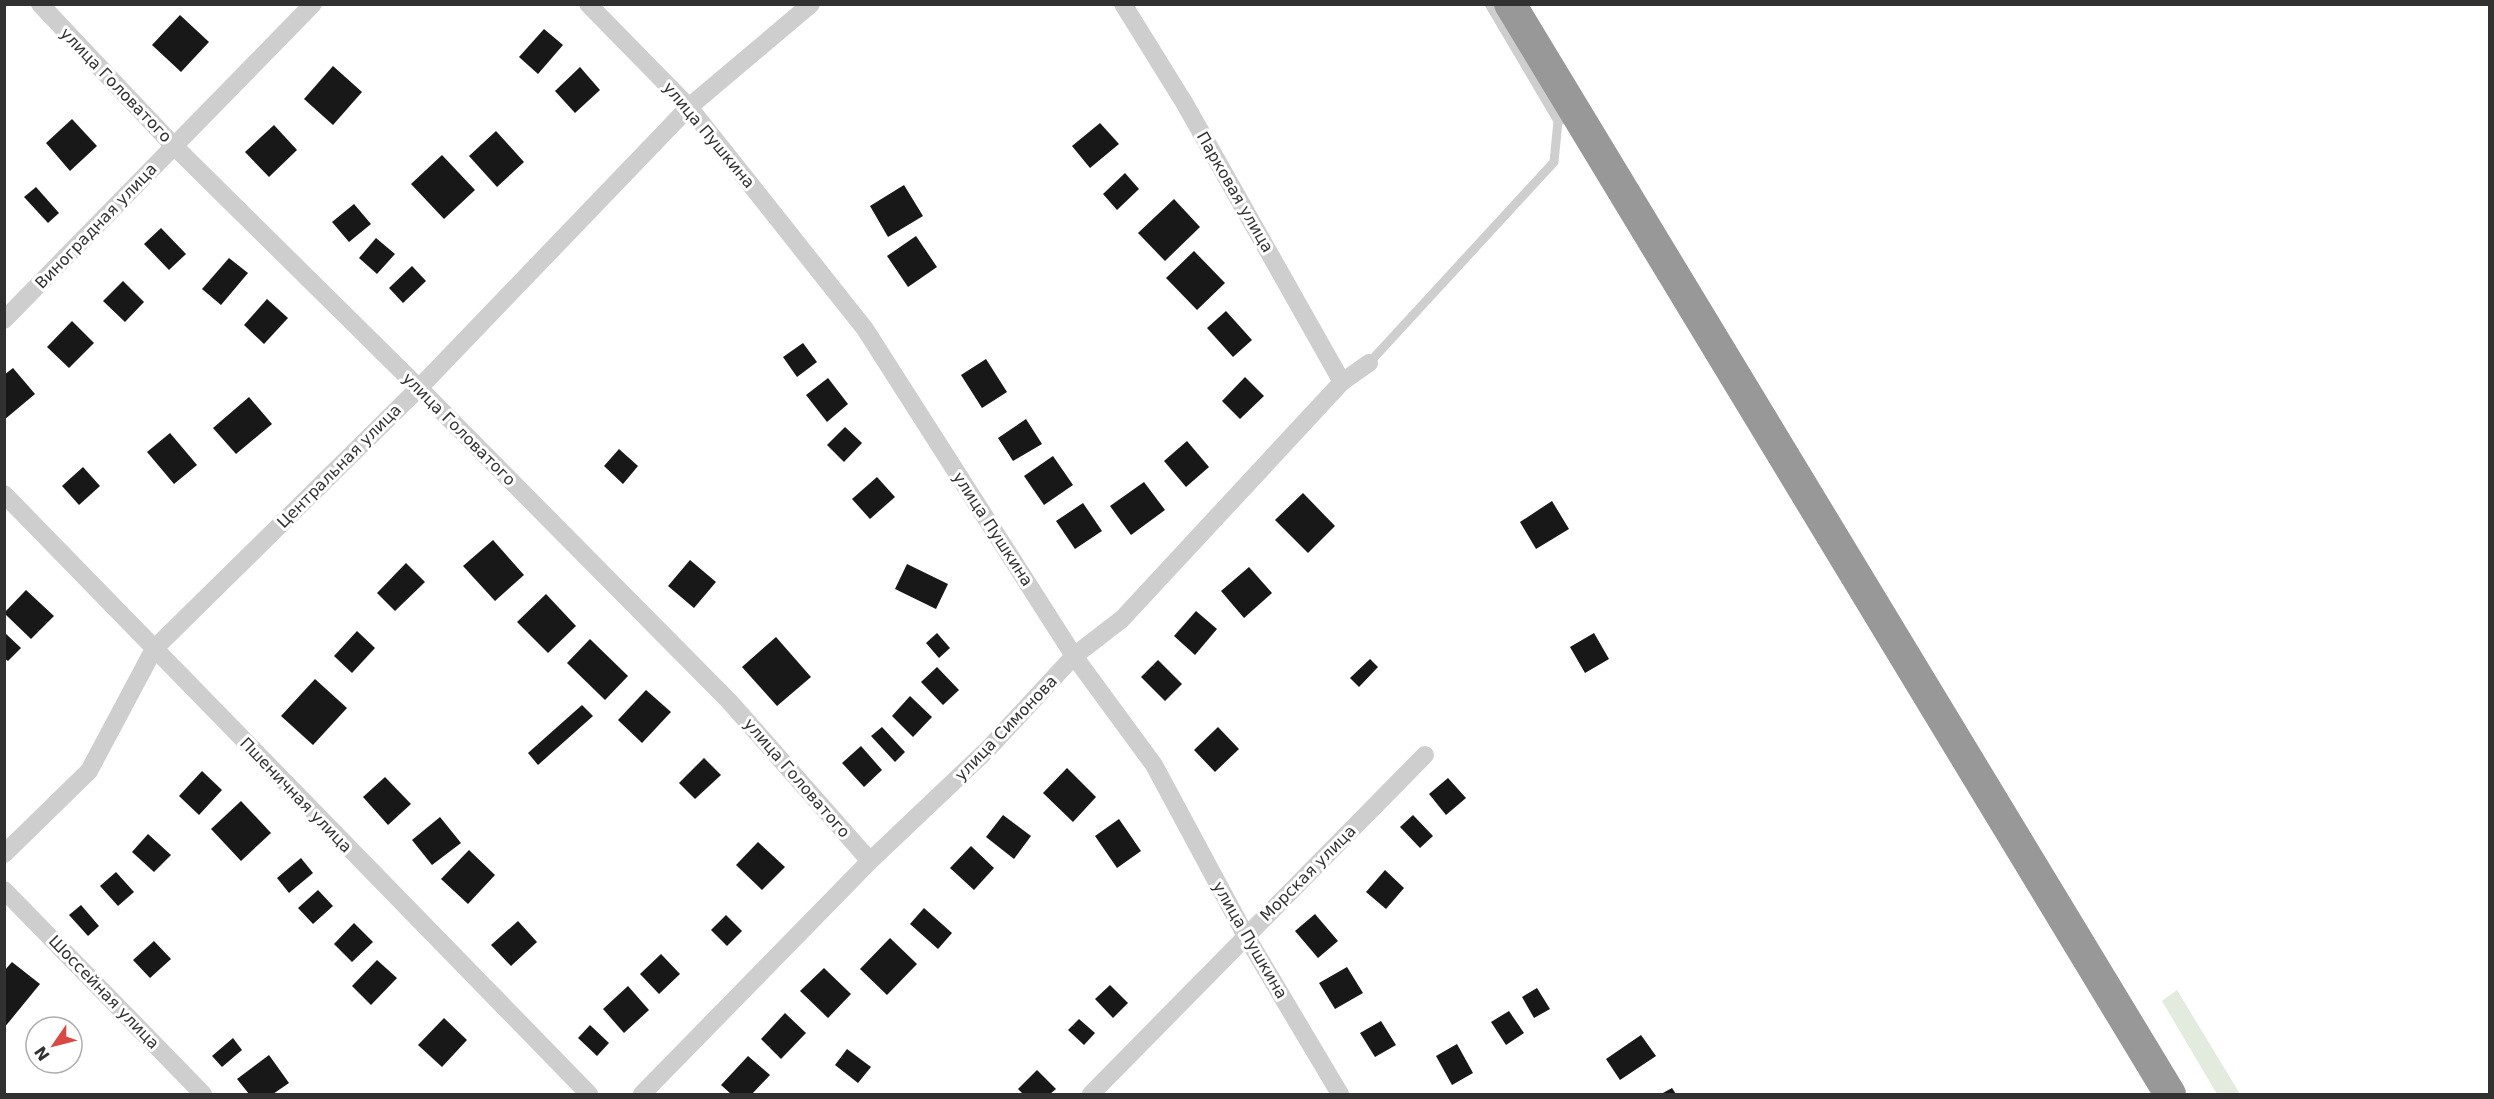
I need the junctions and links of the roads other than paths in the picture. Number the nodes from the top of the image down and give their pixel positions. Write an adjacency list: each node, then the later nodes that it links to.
1 (40, 4): 10 (street, улица Головатого)
2 (313, 4): 10 (street, Виноградная улица)
3 (588, 4): 8 (street, улица Пушкина)
4 (812, 4): 8 (street, Центральная улица)
5 (1123, 4): 13 (street, Парковая улица)
6 (1488, 4): 9 (lane)
7 (1510, 4): 9 (highway)
8 (689, 107): 14 (street, Центральная улица); 17 (street, улица Пушкина)
9 (1566, 118): 12 (lane); 28 (highway)
10 (174, 146): 11 (street, Виноградная улица); 14 (street, улица Головатого)
11 (4, 320)
12 (1370, 363): 13 (street, улица Симонова)
13 (1342, 382): 17 (street, улица Симонова)
14 (419, 388): 16 (street, Центральная улица); 20 (street, улица Головатого)
15 (4, 494): 16 (street, Пшеничная улица)
16 (154, 649): 19 (street, Центральная улица); 24 (street, Пшеничная улица)
17 (1074, 656): 20 (street, улица Симонова); 22 (street, улица Пушкина)
18 (1425, 755): 22 (street, Морская улица)
19 (4, 854)
20 (870, 861): 25 (street, улица Симонова)
21 (4, 890): 23 (street, Шоссейная улица)
22 (1246, 936): 26 (street, Морская улица); 27 (street, улица Пушкина)
23 (203, 1095)
24 (589, 1095)
25 (642, 1095)
26 (1091, 1095)
27 (1340, 1095)
28 (2170, 1095)

